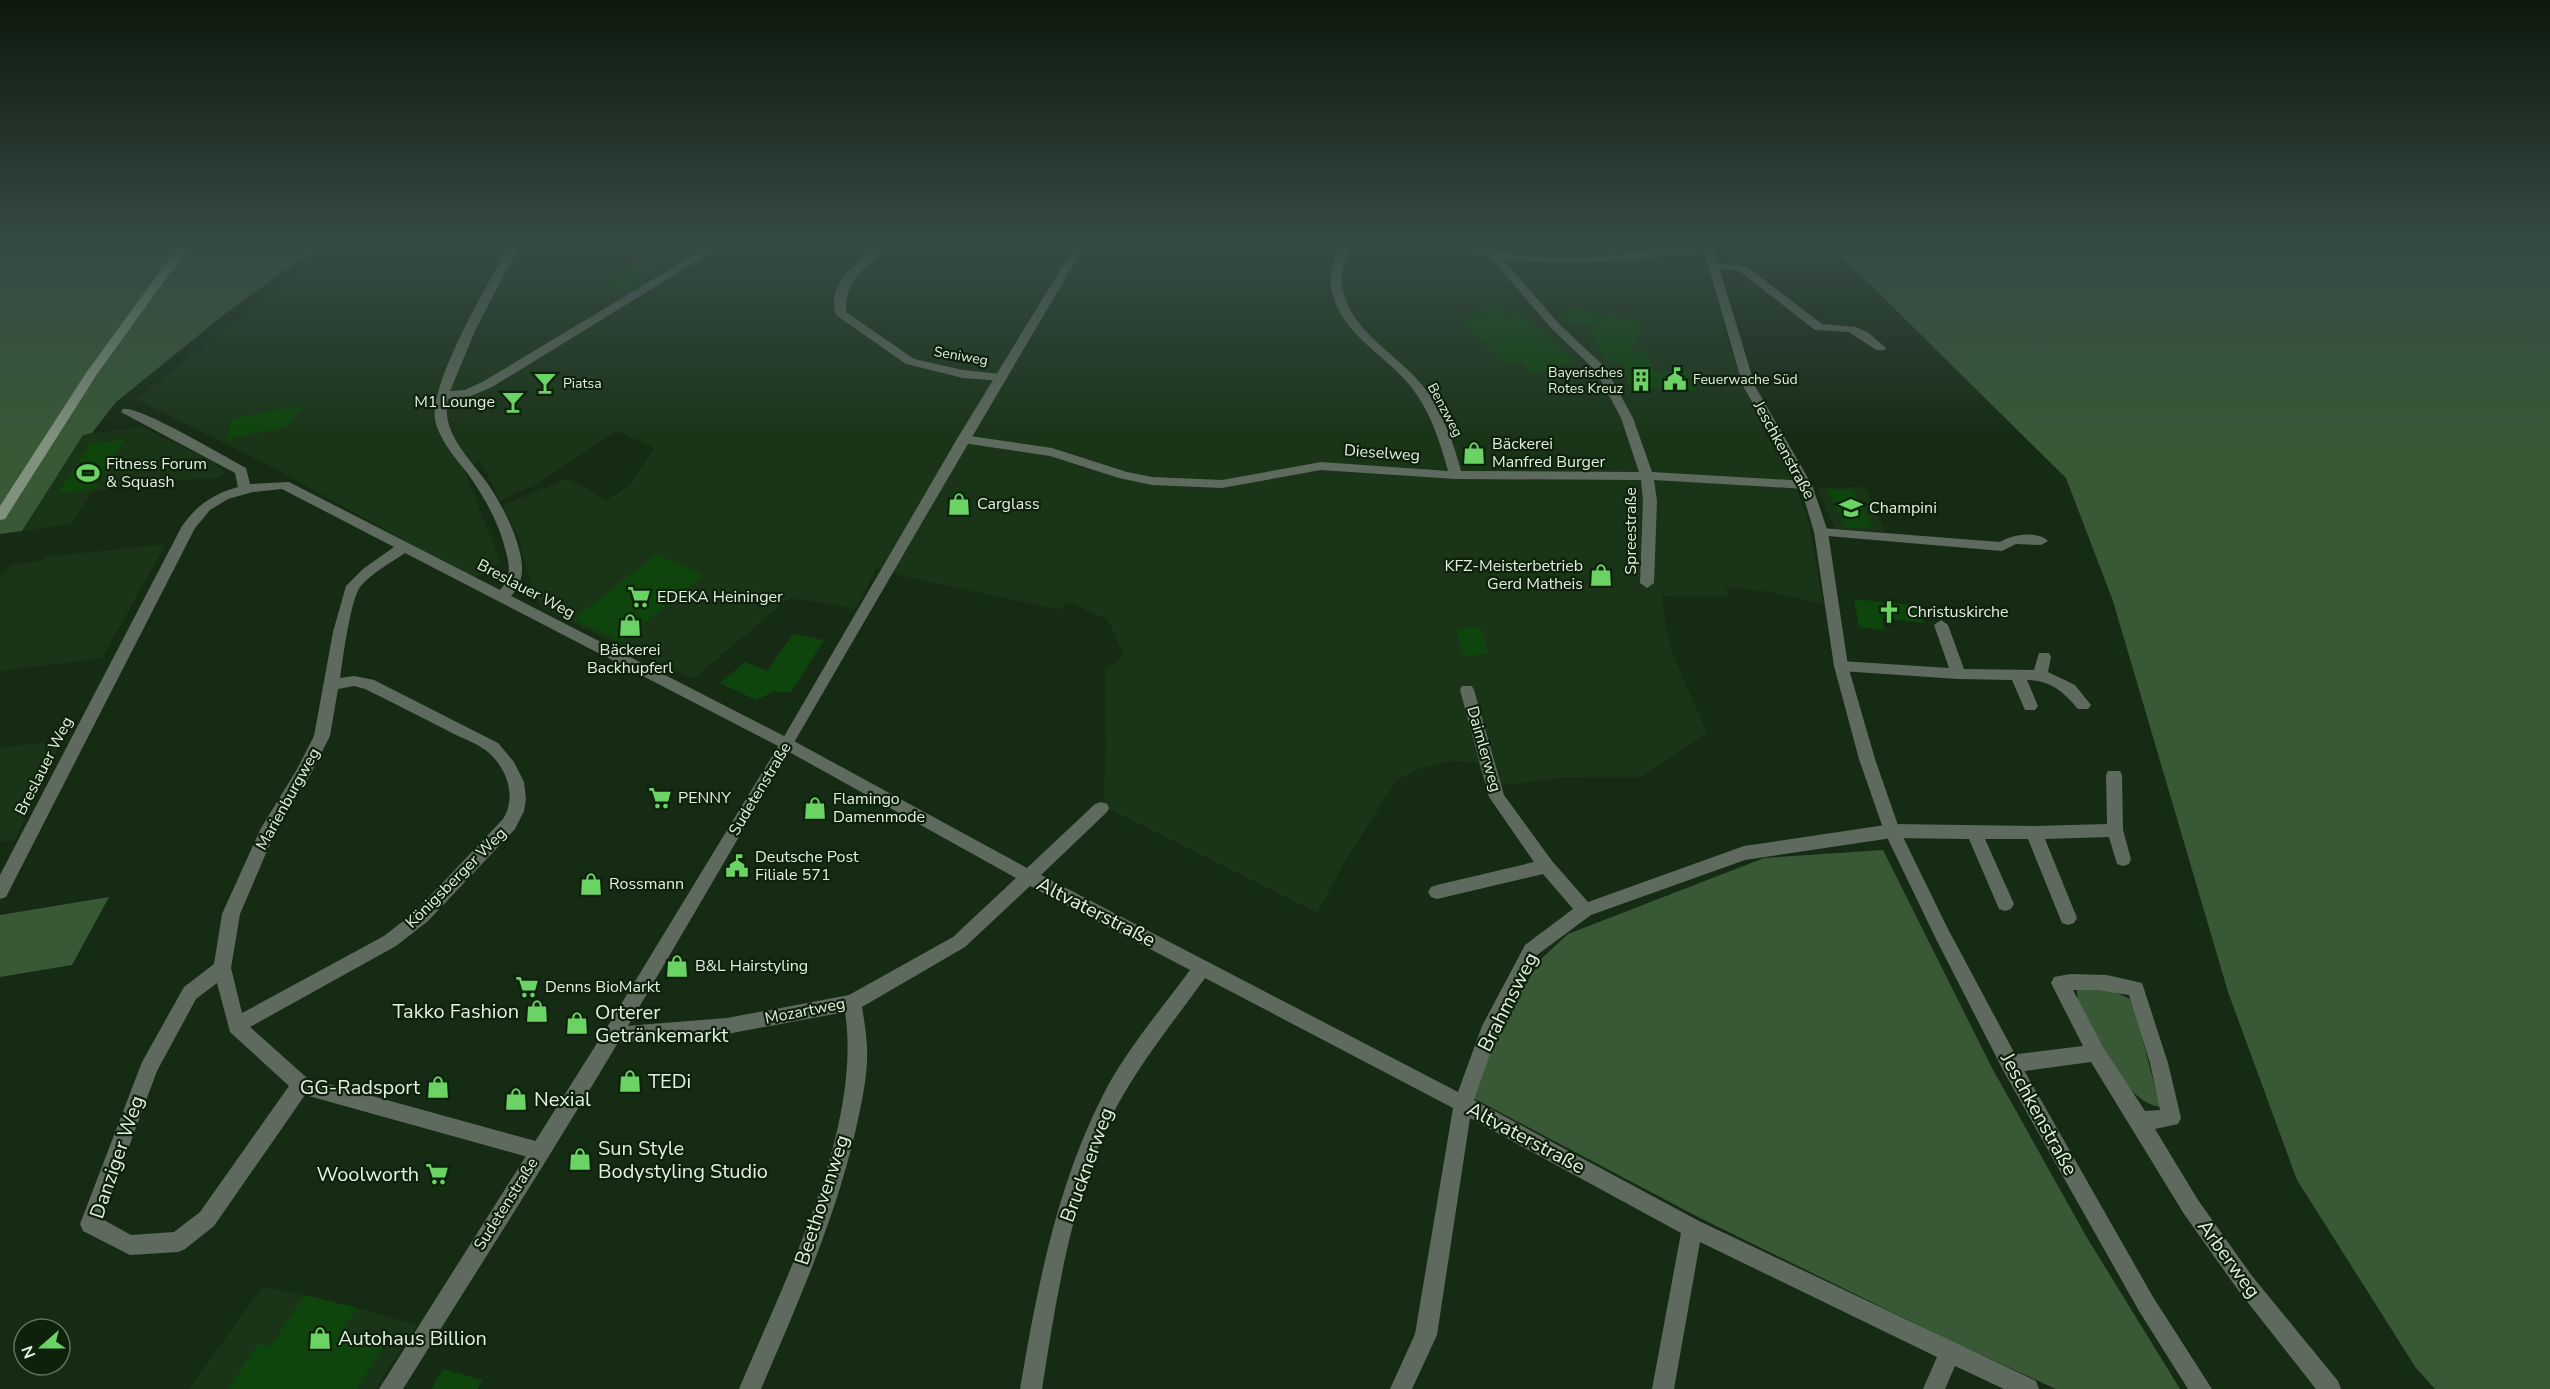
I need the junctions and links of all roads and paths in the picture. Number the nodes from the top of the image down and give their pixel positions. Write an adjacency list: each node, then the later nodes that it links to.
1 (139, 309): 19 (main road)
2 (482, 309): 12 (street)
3 (610, 309): 12 (street)
4 (840, 309): 11 (street, Seniweg)
5 (1042, 309): 11 (street, Sudetenstraße)
6 (1345, 309): 15 (street, Benzweg)
7 (1541, 309): 16 (street, Spreestraße)
8 (1726, 309): 17 (street, Jeschkenstraße)
9 (1796, 309): 10 (street)
10 (1880, 348)
11 (1001, 378): 14 (street, Sudetenstraße)
12 (442, 396): 24 (street)
13 (127, 412): 18 (street)
14 (963, 439): 15 (street, Dieselweg); 35 (street, Sudetenstraße)
15 (1456, 475): 16 (street, Dieselweg)
16 (1647, 476): 17 (street, Dieselweg); 23 (street, Spreestraße)
17 (1806, 485): 20 (street, Jeschkenstraße)
18 (244, 489): 22 (street, Breslauer Weg); 45 (street, Breslauer Weg)
19 (0, 516)
20 (1821, 532): 21 (street); 27 (street, Jeschkenstraße)
21 (2041, 541)
22 (404, 547): 24 (street, Breslauer Weg); 31 (street, Marienburgweg)
23 (1647, 583)
24 (502, 597): 35 (street, Breslauer Weg)
25 (1941, 625): 28 (street)
26 (2043, 657): 30 (street)
27 (1841, 666): 28 (street); 39 (street, Jeschkenstraße)
28 (1958, 674): 29 (street)
29 (2017, 675): 30 (street); 34 (street)
30 (2040, 675): 33 (street)
31 (332, 684): 51 (street, Marienburgweg); 53 (street, Königsberger Weg)
32 (1467, 690): 43 (street, Daimlerweg)
33 (2083, 705)
34 (2030, 706)
35 (788, 744): 44 (street, Altvaterstraße); 54 (street, Sudetenstraße)
36 (2114, 775): 38 (street)
37 (1101, 808): 44 (street, Altvaterstraße)
38 (2115, 830): 41 (street); 42 (street)
39 (1892, 831): 40 (street); 48 (street, Brahmsweg); 56 (street, Jeschkenstraße)
40 (1974, 832): 41 (street); 47 (street)
41 (2034, 833): 49 (street)
42 (2123, 859)
43 (1546, 866): 46 (street); 48 (street, Daimlerweg)
44 (1029, 877): 50 (street, Altvaterstraße); 52 (street, Mozartweg)
45 (0, 892)
46 (1437, 892)
47 (2006, 904)
48 (1585, 910): 58 (street, Brahmsweg)
49 (2068, 918)
50 (1203, 967): 58 (street, Altvaterstraße); 65 (street, Brucknerweg)
51 (222, 968): 53 (street, Marienburgweg); 57 (street, Danziger Weg)
52 (852, 1003): 54 (street, Mozartweg); 64 (street, Beethovenweg)
53 (236, 1026): 57 (street)
54 (613, 1035): 60 (street, Sudetenstraße)
55 (2096, 1053): 56 (street); 59 (street, Arberweg); 59 (street, Arberweg)
56 (2010, 1064): 70 (street, Jeschkenstraße)
57 (301, 1085): 60 (street)
58 (1463, 1104): 61 (street, Altvaterstraße); 66 (street, Brahmsweg)
59 (2140, 1121): 71 (street, Arberweg)
60 (539, 1151): 63 (street, Sudetenstraße)
61 (1692, 1228): 62 (street, Altvaterstraße); 67 (street)
62 (1950, 1353): 68 (street); 69 (street, Altvaterstraße)
63 (390, 1389)
64 (750, 1389)
65 (1031, 1389)
66 (1401, 1389)
67 (1663, 1389)
68 (1934, 1389)
69 (2028, 1389)
70 (2201, 1389)
71 (2331, 1389)

